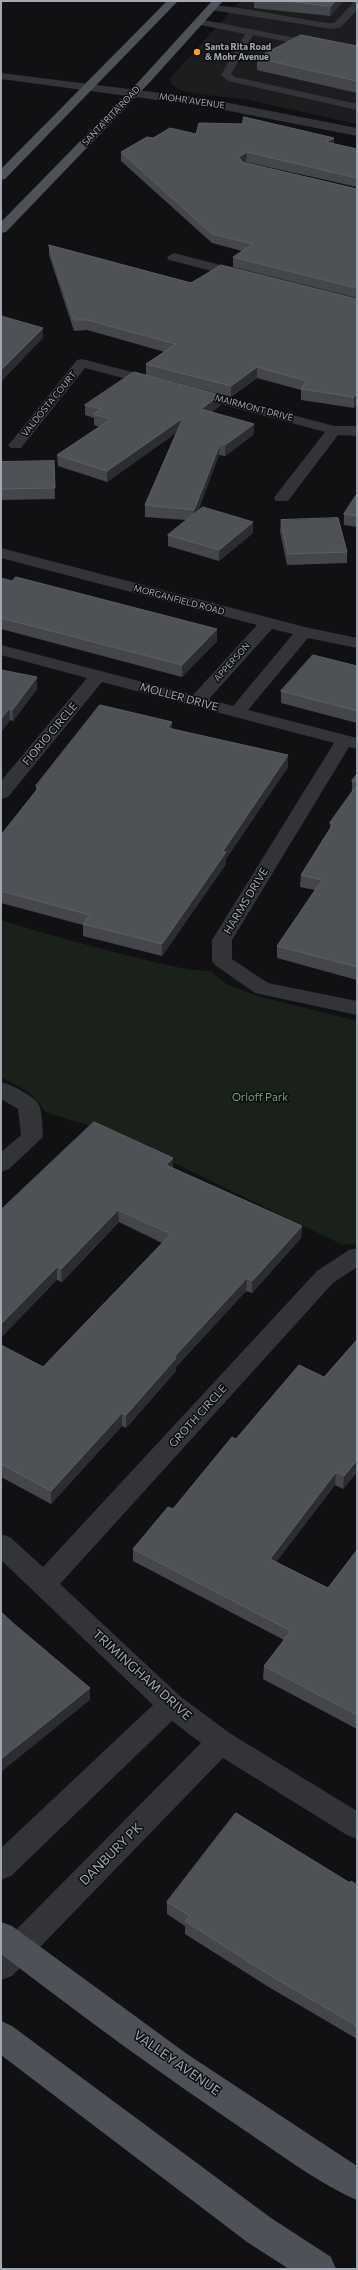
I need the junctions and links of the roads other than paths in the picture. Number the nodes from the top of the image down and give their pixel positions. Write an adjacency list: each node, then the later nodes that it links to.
1 (173, 1): 8 (main road)
2 (215, 4): 3 (lane); 4 (main road, SANTA RITA ROAD)
3 (357, 4)
4 (199, 22): 5 (lane); 9 (main road, SANTA RITA ROAD)
5 (251, 31): 6 (lane); 10 (lane)
6 (357, 53)
7 (1, 76): 8 (street, MOHR AVENUE)
8 (88, 87): 9 (street, MOHR AVENUE); 12 (main road)
9 (133, 93): 11 (street, MOHR AVENUE); 13 (main road, SANTA RITA ROAD)
10 (357, 107)
11 (357, 132)
12 (1, 176)
13 (1, 229)
14 (174, 257): 15 (street)
15 (258, 279)
16 (82, 363): 17 (street, MAIRMONT DRIVE); 19 (street, VALDOSTA COURT)
17 (334, 430): 18 (street, MAIRMONT DRIVE); 20 (street)
18 (357, 431)
19 (16, 445)
20 (282, 498)
21 (1, 553): 22 (street, MORGANFIELD ROAD)
22 (268, 623): 23 (street, MORGANFIELD ROAD); 27 (street, APPERSON)
23 (304, 632): 24 (street, MORGANFIELD ROAD); 28 (street)
24 (357, 643)
25 (1, 650): 26 (street, MOLLER DRIVE)
26 (99, 675): 27 (street, MOLLER DRIVE); 30 (street, FIORIO CIRCLE)
27 (197, 702): 28 (street, MOLLER DRIVE)
28 (236, 713): 29 (street, MOLLER DRIVE)
29 (350, 742): 31 (street, HARMS DRIVE)
30 (1, 793)
31 (357, 1008)
32 (1, 1089): 33 (street)
33 (1, 1164)
34 (357, 1256): 36 (street, GROTH CIRCLE)
35 (1, 1544): 36 (street, TRIMINGHAM DRIVE)
36 (44, 1584): 37 (street, TRIMINGHAM DRIVE)
37 (171, 1705): 38 (street, TRIMINGHAM DRIVE); 40 (street)
38 (221, 1742): 39 (street, TRIMINGHAM DRIVE); 41 (street, DANBURY PK)
39 (357, 1826)
40 (1, 1867)
41 (7, 1950): 43 (main road, VALLEY AVENUE)
42 (1, 2036): 44 (main road)
43 (357, 2184)
44 (319, 2269)

